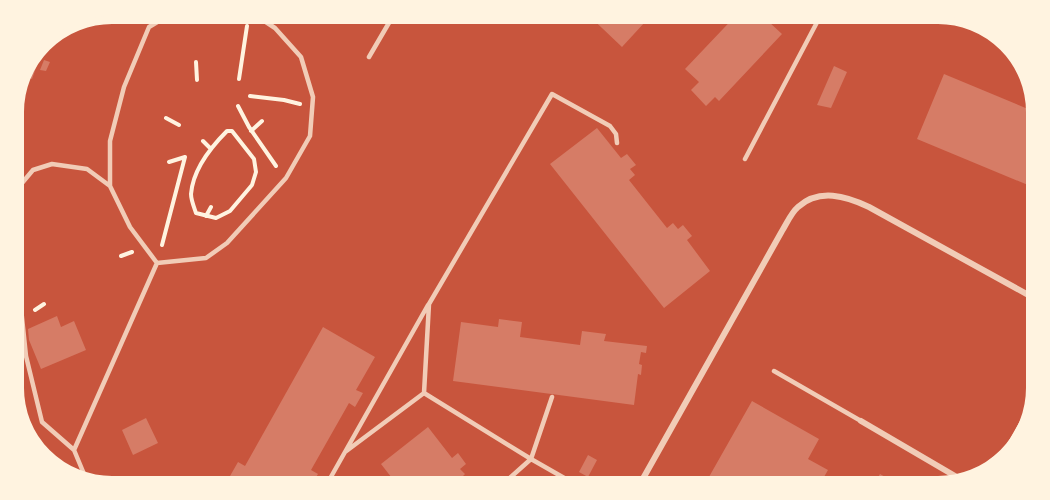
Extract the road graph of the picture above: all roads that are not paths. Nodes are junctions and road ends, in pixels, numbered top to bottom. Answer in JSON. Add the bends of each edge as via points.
{"nodes":[{"id":1,"x":161,"y":20,"type":"edge"},
{"id":2,"x":263,"y":20,"type":"edge"},
{"id":3,"x":391,"y":20,"type":"edge"},
{"id":4,"x":818,"y":20,"type":"edge"},
{"id":5,"x":369,"y":57,"type":"dead end"},
{"id":6,"x":617,"y":143,"type":"dead end"},
{"id":7,"x":745,"y":159,"type":"dead end"},
{"id":8,"x":20,"y":186,"type":"edge"},
{"id":9,"x":110,"y":186,"type":"junction"},
{"id":10,"x":157,"y":263,"type":"junction"},
{"id":11,"x":19,"y":292,"type":"edge"},
{"id":12,"x":1030,"y":296,"type":"edge"},
{"id":13,"x":429,"y":304,"type":"junction"},
{"id":14,"x":774,"y":371,"type":"dead end"},
{"id":15,"x":424,"y":393,"type":"junction"},
{"id":16,"x":552,"y":397,"type":"dead end"},
{"id":17,"x":861,"y":421,"type":"joint"},
{"id":18,"x":74,"y":450,"type":"junction"},
{"id":19,"x":345,"y":452,"type":"junction"},
{"id":20,"x":531,"y":459,"type":"junction"},
{"id":21,"x":85,"y":476,"type":"edge"},
{"id":22,"x":959,"y":478,"type":"edge"},
{"id":23,"x":329,"y":480,"type":"edge"},
{"id":24,"x":507,"y":480,"type":"edge"},
{"id":25,"x":568,"y":480,"type":"edge"},
{"id":26,"x":642,"y":480,"type":"edge"}],
"edges":[{"from":1,"to":9,"type":"lane","via":[[149,27],[124,87],[110,141]]},
{"from":2,"to":10,"type":"lane","via":[[301,57],[313,97],[310,136],[286,178],[227,243],[206,258]]},
{"from":3,"to":5,"type":"lane"},
{"from":4,"to":7,"type":"lane"},
{"from":6,"to":13,"type":"lane","via":[[610,126],[552,93]]},
{"from":8,"to":9,"type":"lane","via":[[33,170],[52,164],[87,170]]},
{"from":9,"to":10,"type":"lane","via":[[130,227]]},
{"from":10,"to":18,"type":"lane"},
{"from":11,"to":18,"type":"lane","via":[[26,356],[42,422]]},
{"from":12,"to":26,"type":"street","via":[[850,198],[814,198],[797,207],[782,231]]},
{"from":13,"to":15,"type":"lane"},
{"from":13,"to":19,"type":"lane"},
{"from":14,"to":17,"type":"lane"},
{"from":15,"to":19,"type":"lane"},
{"from":15,"to":20,"type":"lane"},
{"from":16,"to":20,"type":"lane"},
{"from":17,"to":22,"type":"street"},
{"from":18,"to":21,"type":"lane"},
{"from":19,"to":23,"type":"lane"},
{"from":20,"to":24,"type":"lane"},
{"from":20,"to":25,"type":"lane"}]}
